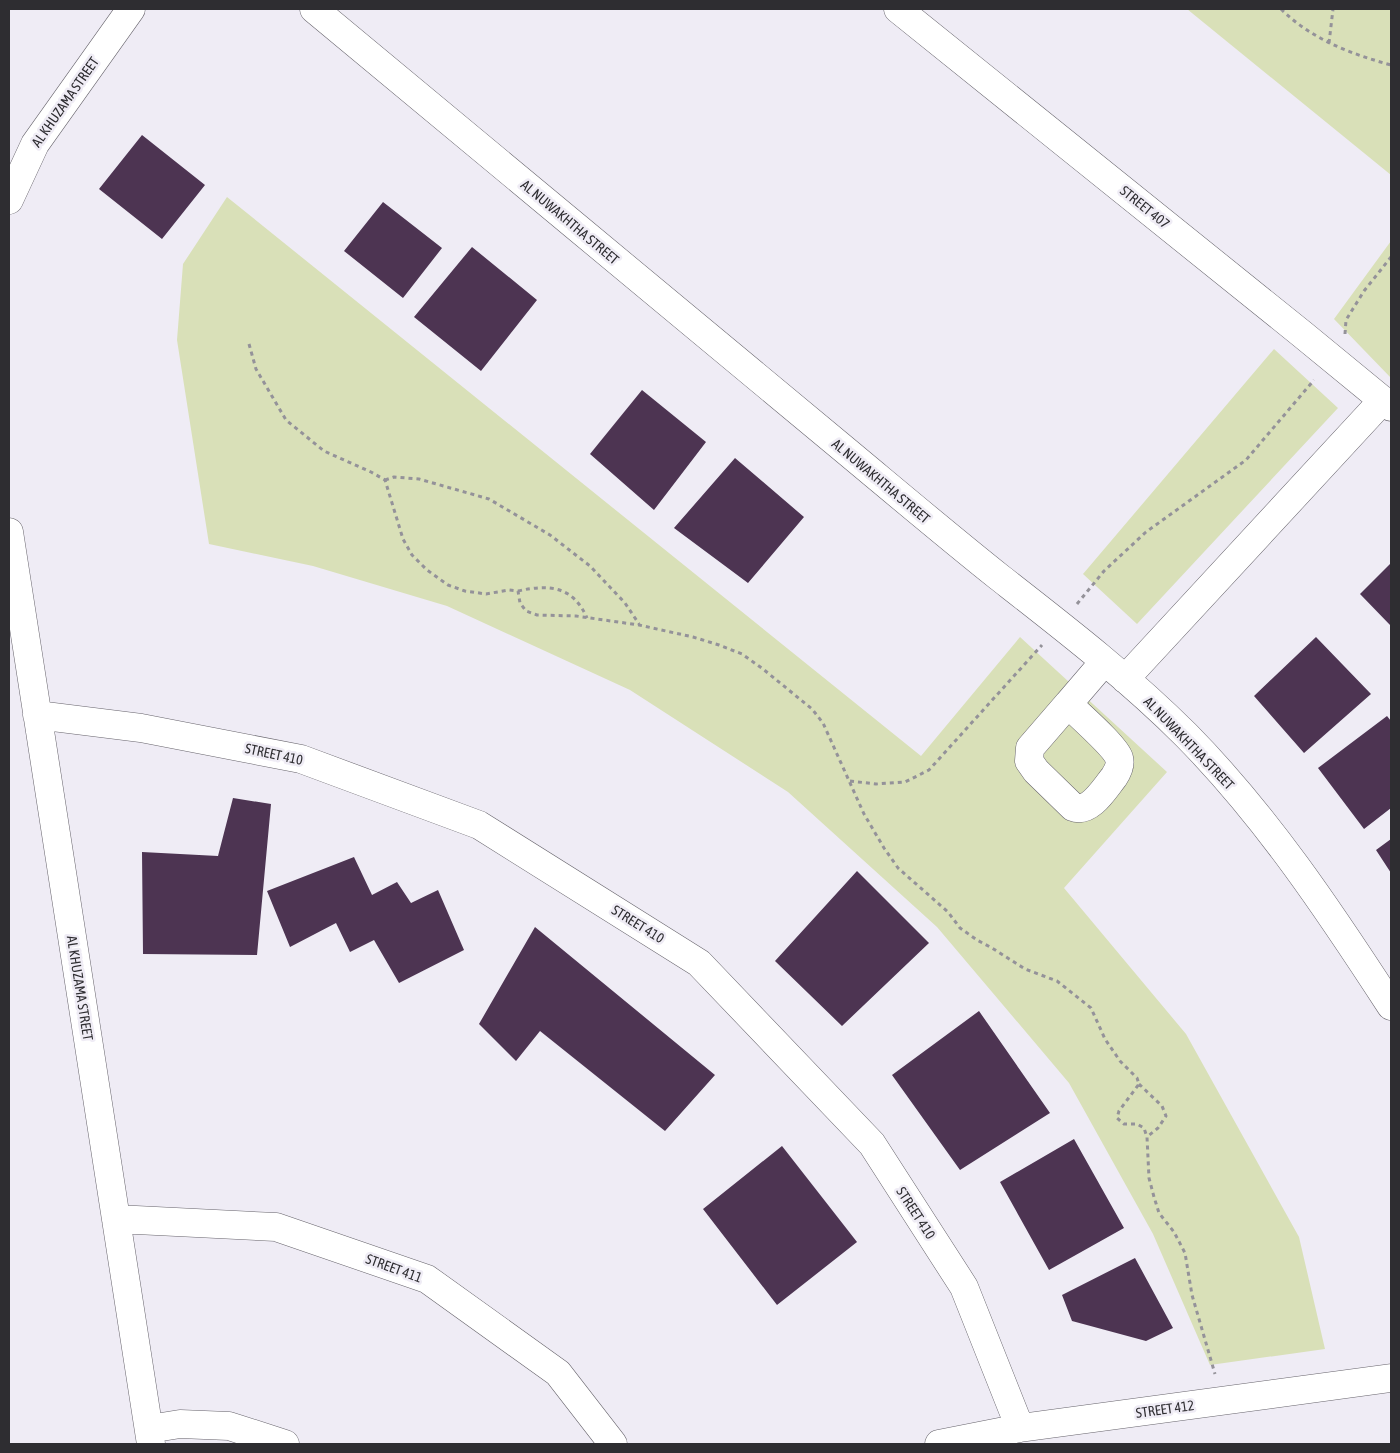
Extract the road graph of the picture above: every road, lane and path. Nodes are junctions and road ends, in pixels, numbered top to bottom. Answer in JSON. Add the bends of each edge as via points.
{"nodes":[{"id":1,"x":131,"y":9,"type":"edge"},
{"id":2,"x":314,"y":9,"type":"edge"},
{"id":3,"x":898,"y":9,"type":"edge"},
{"id":4,"x":1281,"y":9,"type":"edge"},
{"id":5,"x":1333,"y":9,"type":"edge"},
{"id":6,"x":1329,"y":43,"type":"junction"},
{"id":7,"x":1391,"y":65,"type":"edge"},
{"id":8,"x":9,"y":200,"type":"edge"},
{"id":9,"x":1391,"y":257,"type":"edge"},
{"id":10,"x":248,"y":344,"type":"dead end"},
{"id":11,"x":1332,"y":358,"type":"junction"},
{"id":12,"x":1387,"y":403,"type":"edge"},
{"id":13,"x":385,"y":480,"type":"junction"},
{"id":14,"x":9,"y":532,"type":"edge"},
{"id":15,"x":518,"y":591,"type":"junction"},
{"id":16,"x":587,"y":618,"type":"junction"},
{"id":17,"x":639,"y":625,"type":"junction"},
{"id":18,"x":1060,"y":625,"type":"junction"},
{"id":19,"x":1104,"y":662,"type":"junction"},
{"id":20,"x":1125,"y":679,"type":"junction"},
{"id":21,"x":1068,"y":704,"type":"dead end"},
{"id":22,"x":37,"y":715,"type":"junction"},
{"id":23,"x":849,"y":781,"type":"junction"},
{"id":24,"x":1391,"y":1006,"type":"edge"},
{"id":25,"x":1139,"y":1084,"type":"junction"},
{"id":26,"x":1147,"y":1137,"type":"junction"},
{"id":27,"x":116,"y":1219,"type":"junction"},
{"id":28,"x":1391,"y":1378,"type":"edge"},
{"id":29,"x":1223,"y":1401,"type":"junction"},
{"id":30,"x":1020,"y":1428,"type":"junction"},
{"id":31,"x":150,"y":1437,"type":"edge"},
{"id":32,"x":244,"y":1438,"type":"edge"},
{"id":33,"x":285,"y":1444,"type":"edge"},
{"id":34,"x":613,"y":1444,"type":"edge"},
{"id":35,"x":939,"y":1444,"type":"edge"}],
"edges":[{"from":1,"to":8,"type":"street","name":"AL KHUZAMA STREET","via":[[34,144]]},
{"from":2,"to":18,"type":"street","name":"AL NUWAKHTHA STREET","via":[[953,540]]},
{"from":3,"to":11,"type":"street","name":"STREET 407"},
{"from":4,"to":6,"type":"path"},
{"from":5,"to":6,"type":"path"},
{"from":6,"to":7,"type":"path"},
{"from":9,"to":11,"type":"path","via":[[1346,320],[1344,342]]},
{"from":10,"to":13,"type":"path","via":[[256,369],[286,420],[324,451]]},
{"from":11,"to":12,"type":"street","name":"STREET 407"},
{"from":11,"to":18,"type":"path","via":[[1246,460],[1146,532],[1104,571]]},
{"from":12,"to":20,"type":"street"},
{"from":13,"to":15,"type":"path","via":[[403,538],[412,555],[427,570],[448,585],[465,591],[486,594]]},
{"from":13,"to":17,"type":"path","via":[[419,479],[489,499],[550,535],[590,566],[625,603]]},
{"from":14,"to":22,"type":"street","name":"AL KHUZAMA STREET"},
{"from":15,"to":16,"type":"path","via":[[555,588],[570,594],[581,605]]},
{"from":15,"to":16,"type":"path","via":[[520,603],[526,611],[537,615]]},
{"from":16,"to":17,"type":"path"},
{"from":17,"to":23,"type":"path","via":[[719,645],[742,654],[763,669],[823,723]]},
{"from":18,"to":19,"type":"street","name":"AL NUWAKHTHA STREET"},
{"from":18,"to":23,"type":"path","via":[[929,770],[905,782],[876,784]]},
{"from":19,"to":20,"type":"street","name":"AL NUWAKHTHA STREET"},
{"from":19,"to":21,"type":"street"},
{"from":20,"to":24,"type":"street","name":"AL NUWAKHTHA STREET","via":[[1185,735],[1248,805],[1346,936]]},
{"from":22,"to":27,"type":"street","name":"AL KHUZAMA STREET"},
{"from":22,"to":30,"type":"street","name":"STREET 410","via":[[141,728],[301,759],[480,825],[699,962],[872,1144],[964,1287]]},
{"from":23,"to":25,"type":"path","via":[[864,814],[898,868],[948,912],[960,928],[1025,969],[1057,982],[1091,1008],[1105,1039]]},
{"from":25,"to":26,"type":"path","via":[[1162,1106],[1166,1116]]},
{"from":25,"to":26,"type":"path","via":[[1117,1118],[1124,1124],[1144,1128]]},
{"from":26,"to":29,"type":"path","via":[[1149,1178],[1154,1197],[1185,1253],[1192,1296]]},
{"from":27,"to":31,"type":"street","name":"AL KHUZAMA STREET"},
{"from":27,"to":34,"type":"street","name":"STREET 411","via":[[276,1227],[427,1280],[558,1373]]},
{"from":28,"to":29,"type":"street","name":"STREET 412"},
{"from":29,"to":30,"type":"street","name":"STREET 412"},
{"from":30,"to":35,"type":"street","name":"STREET 412"},
{"from":31,"to":32,"type":"street","via":[[180,1424],[229,1426]]},
{"from":32,"to":33,"type":"street"}]}
